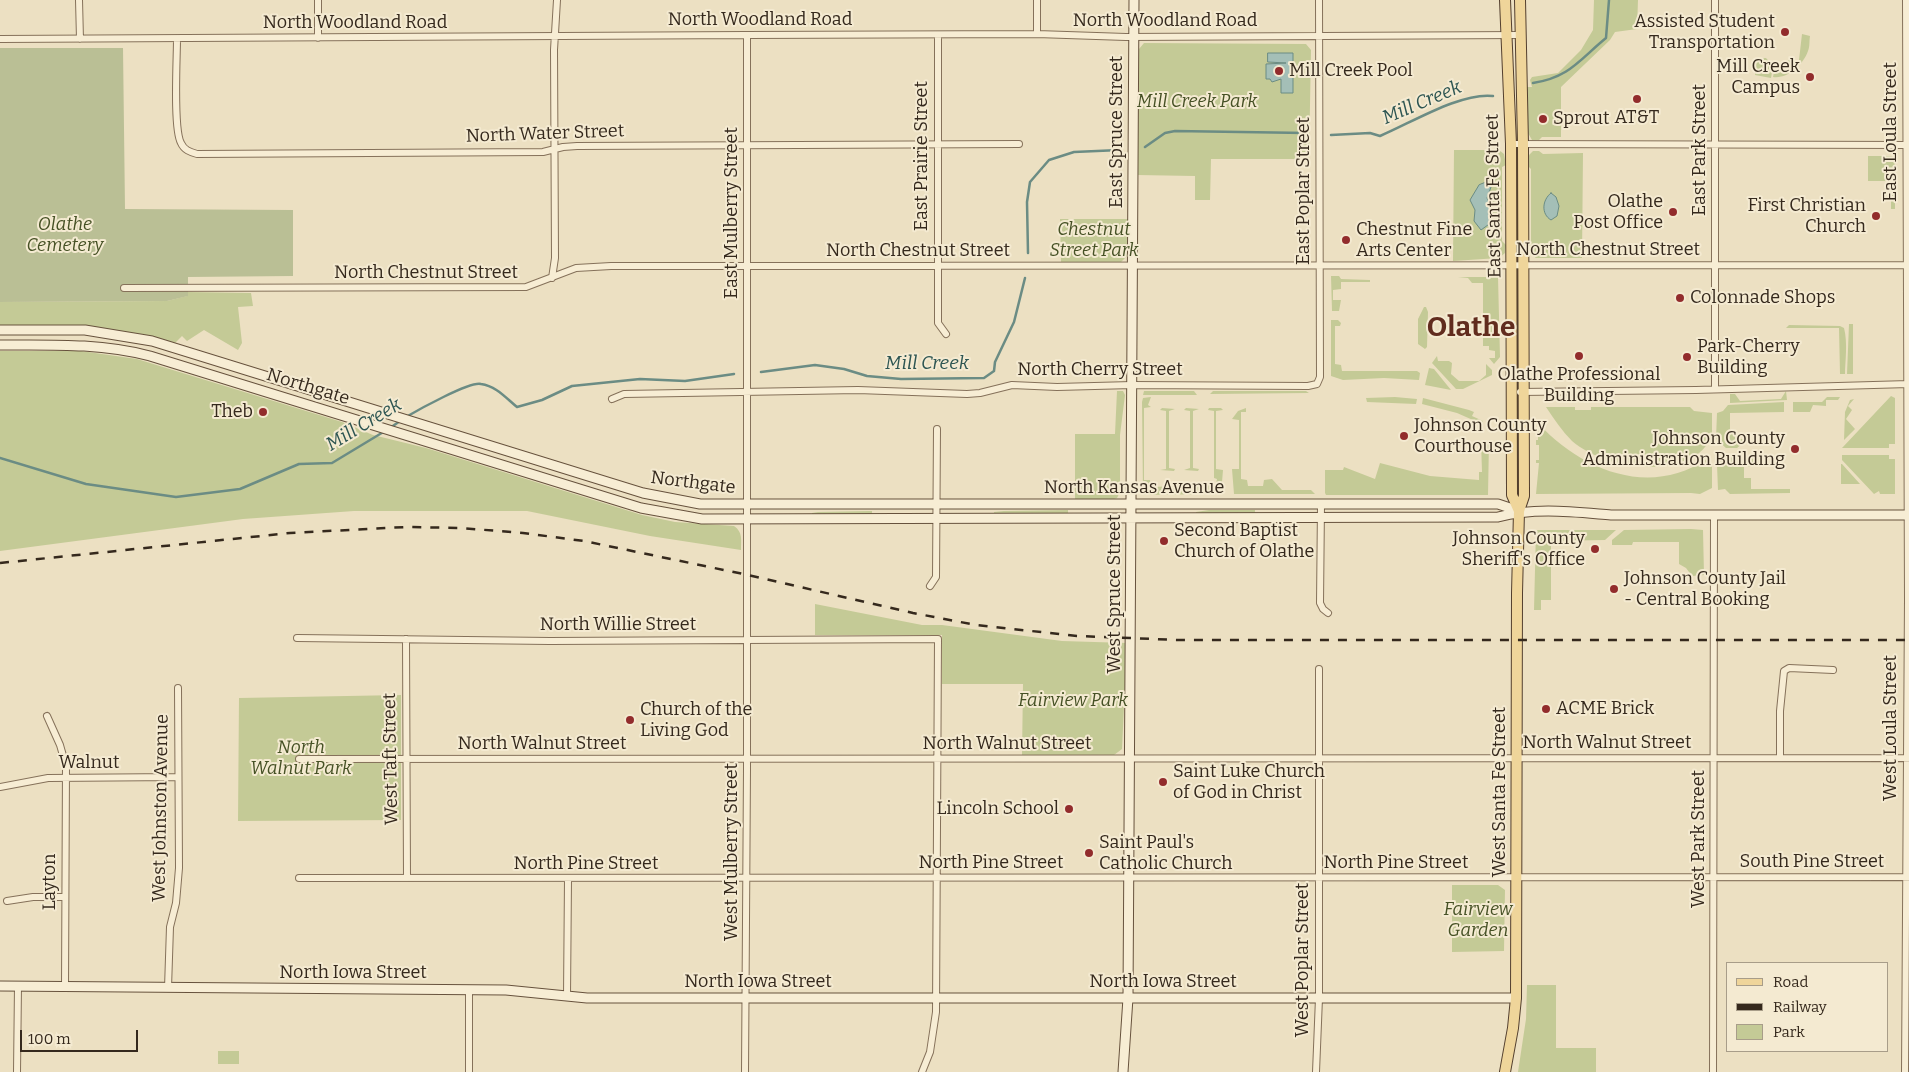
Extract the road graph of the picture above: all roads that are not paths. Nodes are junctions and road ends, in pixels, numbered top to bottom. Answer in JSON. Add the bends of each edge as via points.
{"nodes":[{"id":1,"x":80,"y":0,"type":"edge"},
{"id":2,"x":318,"y":0,"type":"edge"},
{"id":3,"x":557,"y":0,"type":"edge"},
{"id":4,"x":1037,"y":0,"type":"edge"},
{"id":5,"x":1134,"y":0,"type":"edge"},
{"id":6,"x":1319,"y":0,"type":"edge"},
{"id":7,"x":1505,"y":0,"type":"edge"},
{"id":8,"x":1520,"y":0,"type":"edge"},
{"id":9,"x":1716,"y":0,"type":"edge"},
{"id":10,"x":1906,"y":0,"type":"edge"},
{"id":11,"x":1038,"y":34,"type":"junction"},
{"id":12,"x":1505,"y":34,"type":"junction"},
{"id":13,"x":747,"y":35,"type":"junction"},
{"id":14,"x":938,"y":35,"type":"junction"},
{"id":15,"x":1520,"y":35,"type":"junction"},
{"id":16,"x":1319,"y":36,"type":"junction"},
{"id":17,"x":555,"y":37,"type":"junction"},
{"id":18,"x":1134,"y":37,"type":"junction"},
{"id":19,"x":318,"y":38,"type":"junction"},
{"id":20,"x":0,"y":39,"type":"edge"},
{"id":21,"x":80,"y":39,"type":"junction"},
{"id":22,"x":177,"y":39,"type":"junction"},
{"id":23,"x":1019,"y":144,"type":"dead end"},
{"id":24,"x":1511,"y":144,"type":"junction"},
{"id":25,"x":1523,"y":144,"type":"junction"},
{"id":26,"x":1716,"y":144,"type":"junction"},
{"id":27,"x":937,"y":145,"type":"junction"},
{"id":28,"x":746,"y":146,"type":"junction"},
{"id":29,"x":1908,"y":146,"type":"edge"},
{"id":30,"x":554,"y":149,"type":"junction"},
{"id":31,"x":1511,"y":264,"type":"junction"},
{"id":32,"x":1523,"y":264,"type":"junction"},
{"id":33,"x":1320,"y":265,"type":"junction"},
{"id":34,"x":1716,"y":265,"type":"junction"},
{"id":35,"x":1908,"y":265,"type":"edge"},
{"id":36,"x":747,"y":266,"type":"junction"},
{"id":37,"x":937,"y":266,"type":"junction"},
{"id":38,"x":1132,"y":266,"type":"junction"},
{"id":39,"x":552,"y":278,"type":"junction"},
{"id":40,"x":124,"y":288,"type":"dead end"},
{"id":41,"x":0,"y":330,"type":"edge"},
{"id":42,"x":946,"y":334,"type":"dead end"},
{"id":43,"x":0,"y":345,"type":"edge"},
{"id":44,"x":1319,"y":381,"type":"joint"},
{"id":45,"x":1908,"y":384,"type":"edge"},
{"id":46,"x":1132,"y":385,"type":"junction"},
{"id":47,"x":1715,"y":389,"type":"junction"},
{"id":48,"x":747,"y":391,"type":"junction"},
{"id":49,"x":1512,"y":392,"type":"junction"},
{"id":50,"x":1524,"y":392,"type":"junction"},
{"id":51,"x":612,"y":399,"type":"dead end"},
{"id":52,"x":937,"y":429,"type":"dead end"},
{"id":53,"x":1132,"y":504,"type":"junction"},
{"id":54,"x":1321,"y":504,"type":"junction"},
{"id":55,"x":747,"y":505,"type":"junction"},
{"id":56,"x":936,"y":505,"type":"junction"},
{"id":57,"x":1519,"y":511,"type":"junction"},
{"id":58,"x":1908,"y":515,"type":"edge"},
{"id":59,"x":1714,"y":516,"type":"junction"},
{"id":60,"x":1321,"y":519,"type":"junction"},
{"id":61,"x":747,"y":520,"type":"junction"},
{"id":62,"x":937,"y":520,"type":"junction"},
{"id":63,"x":1132,"y":520,"type":"junction"},
{"id":64,"x":930,"y":586,"type":"dead end"},
{"id":65,"x":1328,"y":613,"type":"dead end"},
{"id":66,"x":297,"y":638,"type":"dead end"},
{"id":67,"x":406,"y":639,"type":"junction"},
{"id":68,"x":747,"y":640,"type":"junction"},
{"id":69,"x":1319,"y":669,"type":"dead end"},
{"id":70,"x":1833,"y":670,"type":"dead end"},
{"id":71,"x":178,"y":688,"type":"dead end"},
{"id":72,"x":47,"y":716,"type":"dead end"},
{"id":73,"x":1130,"y":758,"type":"junction"},
{"id":74,"x":1320,"y":758,"type":"junction"},
{"id":75,"x":1516,"y":758,"type":"junction"},
{"id":76,"x":1715,"y":758,"type":"junction"},
{"id":77,"x":1780,"y":758,"type":"junction"},
{"id":78,"x":1907,"y":758,"type":"edge"},
{"id":79,"x":299,"y":759,"type":"dead end"},
{"id":80,"x":405,"y":759,"type":"junction"},
{"id":81,"x":747,"y":759,"type":"junction"},
{"id":82,"x":938,"y":759,"type":"junction"},
{"id":83,"x":66,"y":777,"type":"junction"},
{"id":84,"x":178,"y":778,"type":"junction"},
{"id":85,"x":0,"y":787,"type":"edge"},
{"id":86,"x":1714,"y":877,"type":"junction"},
{"id":87,"x":1907,"y":877,"type":"edge"},
{"id":88,"x":298,"y":878,"type":"dead end"},
{"id":89,"x":407,"y":878,"type":"junction"},
{"id":90,"x":937,"y":878,"type":"junction"},
{"id":91,"x":1129,"y":878,"type":"junction"},
{"id":92,"x":1319,"y":878,"type":"junction"},
{"id":93,"x":1517,"y":878,"type":"junction"},
{"id":94,"x":568,"y":879,"type":"junction"},
{"id":95,"x":747,"y":879,"type":"junction"},
{"id":96,"x":65,"y":897,"type":"junction"},
{"id":97,"x":7,"y":901,"type":"dead end"},
{"id":98,"x":0,"y":986,"type":"edge"},
{"id":99,"x":18,"y":986,"type":"junction"},
{"id":100,"x":65,"y":987,"type":"junction"},
{"id":101,"x":168,"y":988,"type":"junction"},
{"id":102,"x":469,"y":989,"type":"junction"},
{"id":103,"x":567,"y":996,"type":"junction"},
{"id":104,"x":747,"y":998,"type":"junction"},
{"id":105,"x":936,"y":998,"type":"junction"},
{"id":106,"x":1128,"y":998,"type":"junction"},
{"id":107,"x":1319,"y":998,"type":"junction"},
{"id":108,"x":1516,"y":998,"type":"junction"},
{"id":109,"x":18,"y":1072,"type":"edge"},
{"id":110,"x":469,"y":1072,"type":"edge"},
{"id":111,"x":745,"y":1072,"type":"edge"},
{"id":112,"x":922,"y":1072,"type":"edge"},
{"id":113,"x":1123,"y":1072,"type":"edge"},
{"id":114,"x":1316,"y":1072,"type":"edge"},
{"id":115,"x":1505,"y":1072,"type":"edge"},
{"id":116,"x":1713,"y":1072,"type":"edge"},
{"id":117,"x":1905,"y":1072,"type":"edge"}],
"edges":[{"from":1,"to":21,"type":"street"},
{"from":2,"to":19,"type":"street"},
{"from":3,"to":17,"type":"street"},
{"from":4,"to":11,"type":"street"},
{"from":5,"to":18,"type":"main road","name":"East Spruce Street"},
{"from":6,"to":16,"type":"street","name":"East Poplar Street"},
{"from":7,"to":12,"type":"main road","name":"East Santa Fe Street"},
{"from":8,"to":15,"type":"main road","name":"East Santa Fe Street"},
{"from":9,"to":26,"type":"street","name":"East Park Street"},
{"from":10,"to":29,"type":"street","name":"East Loula Street"},
{"from":11,"to":14,"type":"street","name":"North Woodland Road"},
{"from":11,"to":18,"type":"street","name":"North Woodland Road"},
{"from":12,"to":15,"type":"street","name":"North Woodland Road"},
{"from":12,"to":16,"type":"street","name":"North Woodland Road"},
{"from":12,"to":24,"type":"main road","name":"East Santa Fe Street"},
{"from":13,"to":14,"type":"street","name":"North Woodland Road"},
{"from":13,"to":17,"type":"street","name":"North Woodland Road"},
{"from":13,"to":28,"type":"street","name":"East Mulberry Street"},
{"from":14,"to":27,"type":"street","name":"East Prairie Street"},
{"from":15,"to":25,"type":"main road","name":"East Santa Fe Street"},
{"from":16,"to":18,"type":"street","name":"North Woodland Road"},
{"from":16,"to":33,"type":"street","name":"East Poplar Street"},
{"from":17,"to":19,"type":"street","name":"North Woodland Road"},
{"from":17,"to":30,"type":"street"},
{"from":18,"to":38,"type":"main road","name":"East Spruce Street"},
{"from":19,"to":22,"type":"street","name":"North Woodland Road"},
{"from":20,"to":21,"type":"street","name":"North Woodland Road"},
{"from":21,"to":22,"type":"street","name":"North Woodland Road"},
{"from":22,"to":30,"type":"street","name":"North Water Street","via":[[180,143],[196,154],[543,152]]},
{"from":23,"to":27,"type":"street","name":"North Water Street"},
{"from":24,"to":25,"type":"street"},
{"from":24,"to":31,"type":"main road","name":"East Santa Fe Street"},
{"from":25,"to":26,"type":"street"},
{"from":25,"to":32,"type":"main road","name":"East Santa Fe Street"},
{"from":26,"to":29,"type":"street"},
{"from":26,"to":34,"type":"street","name":"East Park Street"},
{"from":27,"to":28,"type":"street","name":"North Water Street"},
{"from":27,"to":37,"type":"street","name":"East Prairie Street"},
{"from":28,"to":30,"type":"street","name":"North Water Street","via":[[577,146]]},
{"from":28,"to":36,"type":"street","name":"East Mulberry Street"},
{"from":29,"to":35,"type":"street","name":"East Loula Street"},
{"from":30,"to":39,"type":"street","via":[[555,258]]},
{"from":31,"to":32,"type":"street","name":"North Chestnut Street"},
{"from":31,"to":33,"type":"street","name":"North Chestnut Street"},
{"from":31,"to":49,"type":"main road","name":"East Santa Fe Street"},
{"from":32,"to":34,"type":"street","name":"North Chestnut Street"},
{"from":32,"to":50,"type":"main road","name":"East Santa Fe Street"},
{"from":33,"to":38,"type":"street","name":"North Chestnut Street"},
{"from":33,"to":44,"type":"street","name":"East Poplar Street"},
{"from":34,"to":35,"type":"street","name":"North Chestnut Street"},
{"from":34,"to":47,"type":"street","name":"East Park Street"},
{"from":35,"to":45,"type":"street","name":"East Loula Street"},
{"from":36,"to":37,"type":"street","name":"North Chestnut Street"},
{"from":36,"to":39,"type":"street","name":"North Chestnut Street","via":[[576,268]]},
{"from":36,"to":48,"type":"street","name":"East Mulberry Street"},
{"from":37,"to":38,"type":"street","name":"North Chestnut Street"},
{"from":37,"to":42,"type":"street","name":"East Prairie Street","via":[[938,323]]},
{"from":38,"to":46,"type":"main road","name":"East Spruce Street"},
{"from":39,"to":40,"type":"street","name":"North Chestnut Street","via":[[535,286],[506,288]]},
{"from":41,"to":55,"type":"main road","name":"Northgate","via":[[85,330],[132,336],[643,493],[700,504]]},
{"from":43,"to":61,"type":"main road","name":"Northgate","via":[[66,344],[129,350],[641,508],[702,519]]},
{"from":44,"to":46,"type":"street","name":"North Cherry Street","via":[[1308,386]]},
{"from":45,"to":47,"type":"street"},
{"from":45,"to":58,"type":"street","name":"West Loula Street"},
{"from":46,"to":48,"type":"street","name":"North Cherry Street","via":[[1012,385],[967,394],[858,390]]},
{"from":46,"to":53,"type":"main road","name":"West Spruce Street"},
{"from":47,"to":50,"type":"street"},
{"from":48,"to":51,"type":"street","name":"North Cherry Street","via":[[624,394]]},
{"from":48,"to":55,"type":"street","name":"West Mulberry Street"},
{"from":49,"to":50,"type":"street"},
{"from":49,"to":57,"type":"main road","name":"West Santa Fe Street","via":[[1512,495]]},
{"from":50,"to":57,"type":"main road","name":"West Santa Fe Street","via":[[1524,496]]},
{"from":52,"to":56,"type":"street"},
{"from":53,"to":54,"type":"main road","name":"North Kansas Avenue"},
{"from":53,"to":56,"type":"main road","name":"North Kansas Avenue"},
{"from":53,"to":63,"type":"main road","name":"West Spruce Street"},
{"from":54,"to":57,"type":"main road","name":"North Kansas Avenue","via":[[1498,504]]},
{"from":54,"to":60,"type":"street"},
{"from":55,"to":56,"type":"main road","name":"North Kansas Avenue"},
{"from":55,"to":61,"type":"street","name":"West Mulberry Street"},
{"from":56,"to":62,"type":"street"},
{"from":57,"to":59,"type":"main road","name":"North Kansas Avenue"},
{"from":57,"to":60,"type":"main road","name":"North Kansas Avenue","via":[[1498,517]]},
{"from":57,"to":75,"type":"main road","name":"West Santa Fe Street"},
{"from":58,"to":59,"type":"main road","name":"North Kansas Avenue"},
{"from":58,"to":78,"type":"street","name":"West Loula Street"},
{"from":59,"to":76,"type":"street","name":"West Park Street"},
{"from":60,"to":63,"type":"main road","name":"North Kansas Avenue"},
{"from":60,"to":65,"type":"street","via":[[1320,603]]},
{"from":61,"to":62,"type":"main road","name":"North Kansas Avenue"},
{"from":61,"to":68,"type":"street","name":"West Mulberry Street"},
{"from":62,"to":63,"type":"main road","name":"North Kansas Avenue"},
{"from":62,"to":64,"type":"street","via":[[936,577]]},
{"from":63,"to":73,"type":"main road","name":"West Spruce Street"},
{"from":66,"to":67,"type":"street","name":"North Willie Street"},
{"from":67,"to":68,"type":"street","name":"North Willie Street"},
{"from":67,"to":80,"type":"street","name":"West Taft Street"},
{"from":68,"to":81,"type":"street","name":"West Mulberry Street"},
{"from":68,"to":82,"type":"street","name":"North Willie Street","via":[[938,639]]},
{"from":69,"to":74,"type":"street","name":"West Poplar Street"},
{"from":70,"to":77,"type":"street","via":[[1789,668],[1784,672]]},
{"from":71,"to":84,"type":"street","name":"West Johnston Avenue"},
{"from":72,"to":83,"type":"street","name":"Layton","via":[[60,745]]},
{"from":73,"to":74,"type":"street","name":"North Walnut Street"},
{"from":73,"to":82,"type":"street","name":"North Walnut Street"},
{"from":73,"to":91,"type":"main road","name":"West Spruce Street"},
{"from":74,"to":75,"type":"street","name":"North Walnut Street"},
{"from":74,"to":92,"type":"street","name":"West Poplar Street"},
{"from":75,"to":76,"type":"street","name":"North Walnut Street"},
{"from":75,"to":93,"type":"main road","name":"West Santa Fe Street"},
{"from":76,"to":77,"type":"street","name":"North Walnut Street"},
{"from":76,"to":86,"type":"street","name":"West Park Street"},
{"from":77,"to":78,"type":"street","name":"North Walnut Street"},
{"from":78,"to":87,"type":"street","name":"West Loula Street"},
{"from":79,"to":80,"type":"street","name":"North Walnut Street"},
{"from":80,"to":81,"type":"street","name":"North Walnut Street"},
{"from":80,"to":89,"type":"street","name":"West Taft Street"},
{"from":81,"to":82,"type":"street","name":"North Walnut Street"},
{"from":81,"to":95,"type":"street","name":"West Mulberry Street"},
{"from":82,"to":90,"type":"street"},
{"from":83,"to":84,"type":"street","name":"Walnut"},
{"from":83,"to":85,"type":"street","name":"Walnut"},
{"from":83,"to":96,"type":"street","name":"Layton"},
{"from":84,"to":101,"type":"street","name":"West Johnston Avenue","via":[[179,868],[170,927]]},
{"from":86,"to":87,"type":"street","name":"South Pine Street"},
{"from":86,"to":93,"type":"street","name":"North Pine Street"},
{"from":86,"to":116,"type":"street","name":"West Park Street"},
{"from":87,"to":117,"type":"street","name":"West Loula Street"},
{"from":88,"to":89,"type":"street","name":"North Pine Street"},
{"from":89,"to":94,"type":"street","name":"North Pine Street"},
{"from":90,"to":91,"type":"street","name":"North Pine Street"},
{"from":90,"to":95,"type":"street","name":"North Pine Street"},
{"from":90,"to":105,"type":"street"},
{"from":91,"to":92,"type":"street","name":"North Pine Street"},
{"from":91,"to":106,"type":"main road","name":"West Spruce Street"},
{"from":92,"to":93,"type":"street","name":"North Pine Street"},
{"from":92,"to":107,"type":"street","name":"West Poplar Street"},
{"from":93,"to":108,"type":"main road","name":"West Santa Fe Street"},
{"from":94,"to":95,"type":"street","name":"North Pine Street"},
{"from":94,"to":103,"type":"street"},
{"from":95,"to":104,"type":"street","name":"West Mulberry Street"},
{"from":96,"to":97,"type":"street"},
{"from":96,"to":100,"type":"street","name":"Layton"},
{"from":98,"to":99,"type":"main road","name":"North Iowa Street"},
{"from":99,"to":100,"type":"main road","name":"North Iowa Street"},
{"from":99,"to":109,"type":"street"},
{"from":100,"to":101,"type":"main road","name":"North Iowa Street"},
{"from":101,"to":102,"type":"main road","name":"North Iowa Street"},
{"from":102,"to":103,"type":"main road","name":"North Iowa Street"},
{"from":102,"to":110,"type":"street"},
{"from":103,"to":104,"type":"main road","name":"North Iowa Street"},
{"from":104,"to":105,"type":"main road","name":"North Iowa Street"},
{"from":104,"to":111,"type":"street","name":"West Mulberry Street"},
{"from":105,"to":106,"type":"main road","name":"North Iowa Street"},
{"from":105,"to":112,"type":"street","via":[[935,1032]]},
{"from":106,"to":107,"type":"main road","name":"North Iowa Street"},
{"from":106,"to":113,"type":"main road","name":"West Spruce Street"},
{"from":107,"to":108,"type":"main road","name":"North Iowa Street"},
{"from":107,"to":114,"type":"street","name":"West Poplar Street"},
{"from":108,"to":115,"type":"main road","name":"West Santa Fe Street"}]}
